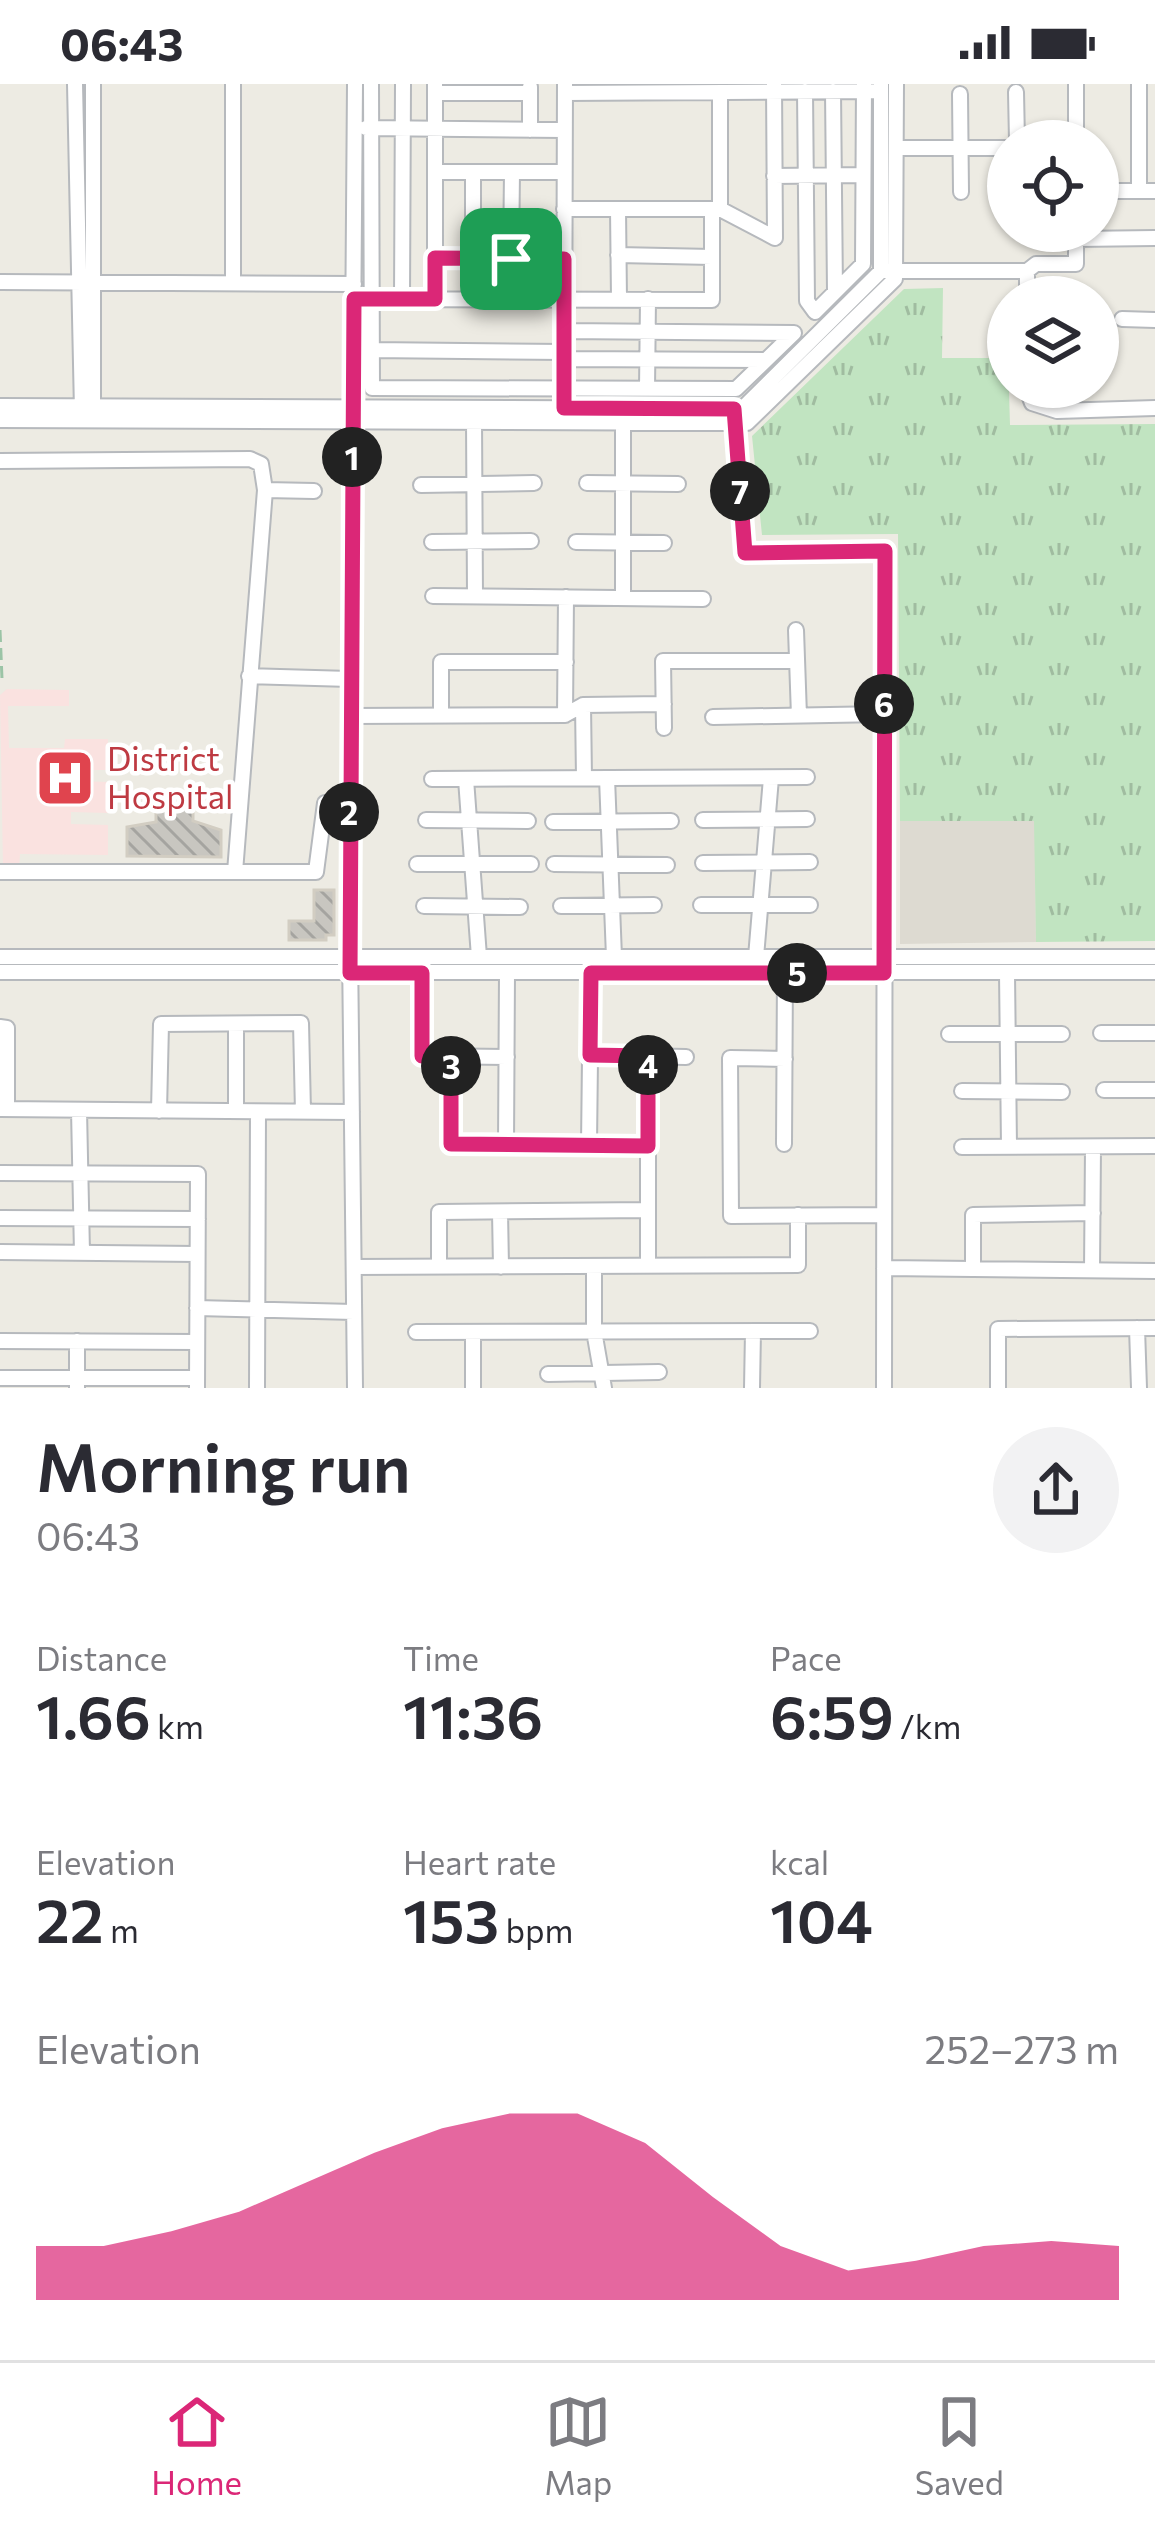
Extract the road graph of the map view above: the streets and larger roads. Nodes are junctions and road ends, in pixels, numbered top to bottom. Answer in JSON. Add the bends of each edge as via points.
{"nodes":[{"id":1,"x":75,"y":84,"type":"edge"},
{"id":2,"x":93,"y":84,"type":"edge"},
{"id":3,"x":233,"y":84,"type":"edge"},
{"id":4,"x":355,"y":84,"type":"edge"},
{"id":5,"x":371,"y":84,"type":"edge"},
{"id":6,"x":403,"y":84,"type":"edge"},
{"id":7,"x":896,"y":84,"type":"edge"},
{"id":8,"x":1076,"y":84,"type":"edge"},
{"id":9,"x":1139,"y":84,"type":"edge"},
{"id":10,"x":863,"y":87,"type":"edge"},
{"id":11,"x":880,"y":87,"type":"edge"},
{"id":12,"x":435,"y":88,"type":"edge"},
{"id":13,"x":530,"y":88,"type":"edge"},
{"id":14,"x":565,"y":88,"type":"edge"},
{"id":15,"x":605,"y":88,"type":"edge"},
{"id":16,"x":649,"y":88,"type":"edge"},
{"id":17,"x":774,"y":88,"type":"edge"},
{"id":18,"x":730,"y":89,"type":"edge"},
{"id":19,"x":805,"y":91,"type":"junction"},
{"id":20,"x":833,"y":91,"type":"junction"},
{"id":21,"x":1016,"y":92,"type":"dead end"},
{"id":22,"x":960,"y":94,"type":"dead end"},
{"id":23,"x":1017,"y":120,"type":"edge"},
{"id":24,"x":1076,"y":120,"type":"edge"},
{"id":25,"x":363,"y":128,"type":"junction"},
{"id":26,"x":403,"y":128,"type":"junction"},
{"id":27,"x":435,"y":128,"type":"junction"},
{"id":28,"x":530,"y":130,"type":"junction"},
{"id":29,"x":564,"y":130,"type":"junction"},
{"id":30,"x":896,"y":148,"type":"junction"},
{"id":31,"x":960,"y":148,"type":"junction"},
{"id":32,"x":987,"y":148,"type":"edge"},
{"id":33,"x":435,"y":172,"type":"junction"},
{"id":34,"x":473,"y":172,"type":"junction"},
{"id":35,"x":512,"y":172,"type":"junction"},
{"id":36,"x":565,"y":172,"type":"junction"},
{"id":37,"x":834,"y":175,"type":"junction"},
{"id":38,"x":863,"y":175,"type":"junction"},
{"id":39,"x":774,"y":176,"type":"junction"},
{"id":40,"x":806,"y":176,"type":"junction"},
{"id":41,"x":1147,"y":191,"type":"edge"},
{"id":42,"x":961,"y":192,"type":"dead end"},
{"id":43,"x":716,"y":208,"type":"junction"},
{"id":44,"x":564,"y":209,"type":"junction"},
{"id":45,"x":618,"y":209,"type":"junction"},
{"id":46,"x":1119,"y":237,"type":"edge"},
{"id":47,"x":1155,"y":238,"type":"edge"},
{"id":48,"x":1076,"y":252,"type":"edge"},
{"id":49,"x":618,"y":255,"type":"junction"},
{"id":50,"x":712,"y":257,"type":"junction"},
{"id":51,"x":435,"y":258,"type":"junction"},
{"id":52,"x":473,"y":258,"type":"junction"},
{"id":53,"x":511,"y":259,"type":"junction"},
{"id":54,"x":564,"y":259,"type":"junction"},
{"id":55,"x":888,"y":271,"type":"junction"},
{"id":56,"x":1027,"y":272,"type":"junction"},
{"id":57,"x":1027,"y":276,"type":"edge"},
{"id":58,"x":0,"y":282,"type":"edge"},
{"id":59,"x":86,"y":283,"type":"junction"},
{"id":60,"x":233,"y":283,"type":"junction"},
{"id":61,"x":354,"y":291,"type":"junction"},
{"id":62,"x":835,"y":292,"type":"junction"},
{"id":63,"x":372,"y":299,"type":"junction"},
{"id":64,"x":402,"y":299,"type":"junction"},
{"id":65,"x":435,"y":299,"type":"junction"},
{"id":66,"x":564,"y":299,"type":"junction"},
{"id":67,"x":619,"y":299,"type":"junction"},
{"id":68,"x":648,"y":299,"type":"junction"},
{"id":69,"x":1122,"y":319,"type":"dead end"},
{"id":70,"x":1155,"y":320,"type":"edge"},
{"id":71,"x":564,"y":331,"type":"junction"},
{"id":72,"x":648,"y":332,"type":"junction"},
{"id":73,"x":372,"y":350,"type":"junction"},
{"id":74,"x":564,"y":355,"type":"junction"},
{"id":75,"x":647,"y":359,"type":"junction"},
{"id":76,"x":766,"y":360,"type":"junction"},
{"id":77,"x":564,"y":388,"type":"junction"},
{"id":78,"x":646,"y":389,"type":"junction"},
{"id":79,"x":0,"y":406,"type":"edge"},
{"id":80,"x":564,"y":408,"type":"junction"},
{"id":81,"x":1048,"y":408,"type":"edge"},
{"id":82,"x":1155,"y":408,"type":"edge"},
{"id":83,"x":88,"y":411,"type":"junction"},
{"id":84,"x":353,"y":413,"type":"junction"},
{"id":85,"x":734,"y":416,"type":"junction"},
{"id":86,"x":474,"y":419,"type":"junction"},
{"id":87,"x":0,"y":420,"type":"edge"},
{"id":88,"x":623,"y":421,"type":"junction"},
{"id":89,"x":0,"y":460,"type":"edge"},
{"id":90,"x":534,"y":483,"type":"dead end"},
{"id":91,"x":587,"y":483,"type":"dead end"},
{"id":92,"x":623,"y":483,"type":"junction"},
{"id":93,"x":474,"y":484,"type":"junction"},
{"id":94,"x":678,"y":484,"type":"dead end"},
{"id":95,"x":422,"y":485,"type":"dead end"},
{"id":96,"x":265,"y":490,"type":"junction"},
{"id":97,"x":314,"y":491,"type":"dead end"},
{"id":98,"x":432,"y":542,"type":"dead end"},
{"id":99,"x":475,"y":542,"type":"junction"},
{"id":100,"x":531,"y":542,"type":"dead end"},
{"id":101,"x":576,"y":542,"type":"dead end"},
{"id":102,"x":623,"y":542,"type":"junction"},
{"id":103,"x":664,"y":543,"type":"dead end"},
{"id":104,"x":434,"y":596,"type":"dead end"},
{"id":105,"x":475,"y":596,"type":"junction"},
{"id":106,"x":566,"y":597,"type":"junction"},
{"id":107,"x":622,"y":598,"type":"junction"},
{"id":108,"x":703,"y":599,"type":"dead end"},
{"id":109,"x":796,"y":630,"type":"dead end"},
{"id":110,"x":797,"y":661,"type":"junction"},
{"id":111,"x":566,"y":662,"type":"junction"},
{"id":112,"x":249,"y":676,"type":"junction"},
{"id":113,"x":350,"y":680,"type":"junction"},
{"id":114,"x":664,"y":704,"type":"junction"},
{"id":115,"x":583,"y":705,"type":"junction"},
{"id":116,"x":566,"y":715,"type":"junction"},
{"id":117,"x":884,"y":715,"type":"junction"},
{"id":118,"x":350,"y":716,"type":"junction"},
{"id":119,"x":441,"y":716,"type":"junction"},
{"id":120,"x":799,"y":716,"type":"junction"},
{"id":121,"x":713,"y":717,"type":"dead end"},
{"id":122,"x":664,"y":728,"type":"dead end"},
{"id":123,"x":584,"y":778,"type":"junction"},
{"id":124,"x":607,"y":778,"type":"junction"},
{"id":125,"x":771,"y":778,"type":"junction"},
{"id":126,"x":807,"y":778,"type":"dead end"},
{"id":127,"x":432,"y":779,"type":"dead end"},
{"id":128,"x":466,"y":779,"type":"junction"},
{"id":129,"x":325,"y":803,"type":"dead end"},
{"id":130,"x":807,"y":819,"type":"dead end"},
{"id":131,"x":426,"y":820,"type":"dead end"},
{"id":132,"x":671,"y":820,"type":"dead end"},
{"id":133,"x":703,"y":820,"type":"dead end"},
{"id":134,"x":767,"y":820,"type":"junction"},
{"id":135,"x":469,"y":821,"type":"junction"},
{"id":136,"x":528,"y":821,"type":"dead end"},
{"id":137,"x":608,"y":821,"type":"junction"},
{"id":138,"x":553,"y":822,"type":"dead end"},
{"id":139,"x":703,"y":862,"type":"dead end"},
{"id":140,"x":764,"y":862,"type":"junction"},
{"id":141,"x":810,"y":862,"type":"dead end"},
{"id":142,"x":417,"y":863,"type":"dead end"},
{"id":143,"x":472,"y":864,"type":"junction"},
{"id":144,"x":532,"y":864,"type":"dead end"},
{"id":145,"x":554,"y":864,"type":"dead end"},
{"id":146,"x":610,"y":865,"type":"junction"},
{"id":147,"x":667,"y":865,"type":"dead end"},
{"id":148,"x":0,"y":872,"type":"edge"},
{"id":149,"x":235,"y":872,"type":"junction"},
{"id":150,"x":654,"y":905,"type":"dead end"},
{"id":151,"x":700,"y":905,"type":"dead end"},
{"id":152,"x":760,"y":905,"type":"junction"},
{"id":153,"x":810,"y":905,"type":"dead end"},
{"id":154,"x":424,"y":906,"type":"dead end"},
{"id":155,"x":475,"y":906,"type":"junction"},
{"id":156,"x":561,"y":906,"type":"dead end"},
{"id":157,"x":612,"y":906,"type":"junction"},
{"id":158,"x":520,"y":907,"type":"dead end"},
{"id":159,"x":0,"y":956,"type":"edge"},
{"id":160,"x":478,"y":957,"type":"junction"},
{"id":161,"x":614,"y":957,"type":"junction"},
{"id":162,"x":756,"y":957,"type":"junction"},
{"id":163,"x":1155,"y":957,"type":"edge"},
{"id":164,"x":350,"y":965,"type":"junction"},
{"id":165,"x":884,"y":965,"type":"junction"},
{"id":166,"x":0,"y":972,"type":"edge"},
{"id":167,"x":1155,"y":972,"type":"edge"},
{"id":168,"x":422,"y":973,"type":"junction"},
{"id":169,"x":507,"y":973,"type":"junction"},
{"id":170,"x":591,"y":973,"type":"junction"},
{"id":171,"x":785,"y":973,"type":"junction"},
{"id":172,"x":1007,"y":973,"type":"junction"},
{"id":173,"x":236,"y":1024,"type":"junction"},
{"id":174,"x":0,"y":1028,"type":"edge"},
{"id":175,"x":1101,"y":1033,"type":"dead end"},
{"id":176,"x":1155,"y":1033,"type":"edge"},
{"id":177,"x":949,"y":1034,"type":"dead end"},
{"id":178,"x":1008,"y":1034,"type":"junction"},
{"id":179,"x":1062,"y":1034,"type":"dead end"},
{"id":180,"x":590,"y":1055,"type":"junction"},
{"id":181,"x":648,"y":1056,"type":"junction"},
{"id":182,"x":451,"y":1057,"type":"junction"},
{"id":183,"x":507,"y":1057,"type":"junction"},
{"id":184,"x":686,"y":1057,"type":"dead end"},
{"id":185,"x":785,"y":1059,"type":"junction"},
{"id":186,"x":1104,"y":1090,"type":"dead end"},
{"id":187,"x":1155,"y":1090,"type":"edge"},
{"id":188,"x":962,"y":1091,"type":"dead end"},
{"id":189,"x":1009,"y":1092,"type":"junction"},
{"id":190,"x":1062,"y":1092,"type":"dead end"},
{"id":191,"x":3,"y":1109,"type":"edge"},
{"id":192,"x":79,"y":1110,"type":"junction"},
{"id":193,"x":160,"y":1111,"type":"junction"},
{"id":194,"x":236,"y":1112,"type":"junction"},
{"id":195,"x":258,"y":1112,"type":"junction"},
{"id":196,"x":303,"y":1112,"type":"junction"},
{"id":197,"x":352,"y":1112,"type":"junction"},
{"id":198,"x":506,"y":1144,"type":"junction"},
{"id":199,"x":784,"y":1144,"type":"dead end"},
{"id":200,"x":589,"y":1145,"type":"junction"},
{"id":201,"x":648,"y":1146,"type":"junction"},
{"id":202,"x":1155,"y":1146,"type":"edge"},
{"id":203,"x":962,"y":1147,"type":"dead end"},
{"id":204,"x":1009,"y":1147,"type":"junction"},
{"id":205,"x":1093,"y":1147,"type":"junction"},
{"id":206,"x":0,"y":1173,"type":"edge"},
{"id":207,"x":80,"y":1173,"type":"junction"},
{"id":208,"x":648,"y":1210,"type":"junction"},
{"id":209,"x":500,"y":1212,"type":"junction"},
{"id":210,"x":1093,"y":1213,"type":"junction"},
{"id":211,"x":798,"y":1215,"type":"junction"},
{"id":212,"x":884,"y":1215,"type":"junction"},
{"id":213,"x":0,"y":1218,"type":"edge"},
{"id":214,"x":81,"y":1219,"type":"junction"},
{"id":215,"x":198,"y":1219,"type":"junction"},
{"id":216,"x":0,"y":1252,"type":"edge"},
{"id":217,"x":82,"y":1253,"type":"junction"},
{"id":218,"x":197,"y":1254,"type":"junction"},
{"id":219,"x":594,"y":1266,"type":"junction"},
{"id":220,"x":648,"y":1266,"type":"junction"},
{"id":221,"x":354,"y":1267,"type":"junction"},
{"id":222,"x":440,"y":1267,"type":"junction"},
{"id":223,"x":501,"y":1267,"type":"junction"},
{"id":224,"x":884,"y":1268,"type":"junction"},
{"id":225,"x":974,"y":1269,"type":"junction"},
{"id":226,"x":1093,"y":1270,"type":"junction"},
{"id":227,"x":1155,"y":1271,"type":"edge"},
{"id":228,"x":197,"y":1308,"type":"junction"},
{"id":229,"x":258,"y":1310,"type":"junction"},
{"id":230,"x":355,"y":1312,"type":"junction"},
{"id":231,"x":1138,"y":1328,"type":"junction"},
{"id":232,"x":1155,"y":1328,"type":"edge"},
{"id":233,"x":594,"y":1331,"type":"junction"},
{"id":234,"x":753,"y":1331,"type":"junction"},
{"id":235,"x":810,"y":1331,"type":"dead end"},
{"id":236,"x":416,"y":1332,"type":"dead end"},
{"id":237,"x":473,"y":1332,"type":"junction"},
{"id":238,"x":0,"y":1341,"type":"edge"},
{"id":239,"x":76,"y":1341,"type":"junction"},
{"id":240,"x":197,"y":1342,"type":"junction"},
{"id":241,"x":658,"y":1372,"type":"dead end"},
{"id":242,"x":548,"y":1374,"type":"dead end"},
{"id":243,"x":0,"y":1378,"type":"edge"},
{"id":244,"x":603,"y":1381,"type":"edge"},
{"id":245,"x":77,"y":1383,"type":"edge"},
{"id":246,"x":196,"y":1383,"type":"edge"},
{"id":247,"x":257,"y":1388,"type":"edge"},
{"id":248,"x":355,"y":1388,"type":"edge"},
{"id":249,"x":472,"y":1388,"type":"edge"},
{"id":250,"x":752,"y":1388,"type":"edge"},
{"id":251,"x":884,"y":1388,"type":"edge"},
{"id":252,"x":998,"y":1388,"type":"edge"},
{"id":253,"x":1138,"y":1388,"type":"edge"}],
"edges":[{"from":1,"to":59,"type":"street"},
{"from":2,"to":59,"type":"street"},
{"from":3,"to":60,"type":"street"},
{"from":4,"to":25,"type":"street"},
{"from":5,"to":25,"type":"street"},
{"from":6,"to":26,"type":"street"},
{"from":7,"to":30,"type":"street"},
{"from":8,"to":24,"type":"street"},
{"from":9,"to":41,"type":"street"},
{"from":10,"to":11,"type":"street"},
{"from":10,"to":20,"type":"street"},
{"from":10,"to":38,"type":"street"},
{"from":11,"to":55,"type":"street"},
{"from":12,"to":13,"type":"street"},
{"from":12,"to":27,"type":"street"},
{"from":13,"to":28,"type":"street"},
{"from":14,"to":15,"type":"street"},
{"from":14,"to":29,"type":"street"},
{"from":15,"to":16,"type":"street"},
{"from":16,"to":18,"type":"street"},
{"from":17,"to":18,"type":"street"},
{"from":17,"to":19,"type":"street"},
{"from":17,"to":39,"type":"street"},
{"from":18,"to":43,"type":"street"},
{"from":19,"to":20,"type":"street"},
{"from":19,"to":40,"type":"street"},
{"from":20,"to":37,"type":"street"},
{"from":21,"to":23,"type":"street"},
{"from":22,"to":31,"type":"street"},
{"from":25,"to":26,"type":"street"},
{"from":25,"to":61,"type":"street"},
{"from":25,"to":63,"type":"street"},
{"from":26,"to":27,"type":"street"},
{"from":26,"to":64,"type":"street"},
{"from":27,"to":28,"type":"street"},
{"from":27,"to":33,"type":"street"},
{"from":28,"to":29,"type":"street"},
{"from":29,"to":36,"type":"street"},
{"from":30,"to":31,"type":"street"},
{"from":30,"to":55,"type":"street"},
{"from":31,"to":32,"type":"street"},
{"from":31,"to":42,"type":"street"},
{"from":33,"to":34,"type":"street"},
{"from":33,"to":51,"type":"street"},
{"from":34,"to":35,"type":"street"},
{"from":34,"to":52,"type":"street"},
{"from":35,"to":36,"type":"street"},
{"from":35,"to":53,"type":"street"},
{"from":36,"to":44,"type":"street"},
{"from":37,"to":38,"type":"street"},
{"from":37,"to":40,"type":"street"},
{"from":37,"to":62,"type":"street"},
{"from":38,"to":62,"type":"street","via":[[863,264]]},
{"from":39,"to":40,"type":"street"},
{"from":39,"to":43,"type":"street","via":[[775,238]]},
{"from":40,"to":62,"type":"street","via":[[807,301],[815,312]]},
{"from":43,"to":45,"type":"street"},
{"from":43,"to":50,"type":"street"},
{"from":44,"to":45,"type":"street"},
{"from":44,"to":54,"type":"street"},
{"from":45,"to":49,"type":"street"},
{"from":46,"to":47,"type":"street"},
{"from":48,"to":56,"type":"street","via":[[1076,264],[1036,264]]},
{"from":49,"to":50,"type":"street"},
{"from":49,"to":67,"type":"street"},
{"from":50,"to":68,"type":"street","via":[[712,300]]},
{"from":51,"to":52,"type":"street"},
{"from":51,"to":65,"type":"street"},
{"from":52,"to":53,"type":"street"},
{"from":53,"to":54,"type":"street"},
{"from":54,"to":66,"type":"street"},
{"from":55,"to":56,"type":"street"},
{"from":55,"to":85,"type":"street","via":[[895,278],[747,423]]},
{"from":56,"to":57,"type":"street"},
{"from":58,"to":59,"type":"street"},
{"from":59,"to":60,"type":"street"},
{"from":59,"to":83,"type":"street"},
{"from":60,"to":61,"type":"street"},
{"from":61,"to":63,"type":"street"},
{"from":61,"to":84,"type":"street"},
{"from":63,"to":64,"type":"street"},
{"from":63,"to":73,"type":"street"},
{"from":64,"to":65,"type":"street"},
{"from":65,"to":66,"type":"street"},
{"from":66,"to":67,"type":"street"},
{"from":66,"to":71,"type":"street"},
{"from":67,"to":68,"type":"street"},
{"from":68,"to":72,"type":"street"},
{"from":69,"to":70,"type":"street"},
{"from":71,"to":72,"type":"street"},
{"from":71,"to":74,"type":"street"},
{"from":72,"to":75,"type":"street"},
{"from":72,"to":76,"type":"street","via":[[794,333]]},
{"from":73,"to":74,"type":"street"},
{"from":73,"to":77,"type":"street","via":[[372,388]]},
{"from":74,"to":75,"type":"street"},
{"from":74,"to":77,"type":"street"},
{"from":75,"to":76,"type":"street"},
{"from":75,"to":78,"type":"street"},
{"from":76,"to":78,"type":"street","via":[[736,389]]},
{"from":77,"to":78,"type":"street"},
{"from":77,"to":80,"type":"street"},
{"from":79,"to":83,"type":"street"},
{"from":80,"to":84,"type":"street"},
{"from":80,"to":85,"type":"street"},
{"from":81,"to":82,"type":"street"},
{"from":83,"to":84,"type":"street"},
{"from":83,"to":87,"type":"street"},
{"from":84,"to":86,"type":"street"},
{"from":84,"to":113,"type":"street"},
{"from":85,"to":88,"type":"street"},
{"from":85,"to":117,"type":"street","via":[[745,553],[885,551]]},
{"from":86,"to":88,"type":"street"},
{"from":86,"to":93,"type":"street"},
{"from":88,"to":92,"type":"street"},
{"from":89,"to":96,"type":"street","via":[[250,459],[263,469]]},
{"from":90,"to":93,"type":"street"},
{"from":91,"to":92,"type":"street"},
{"from":92,"to":94,"type":"street"},
{"from":92,"to":102,"type":"street"},
{"from":93,"to":95,"type":"street"},
{"from":93,"to":99,"type":"street"},
{"from":96,"to":97,"type":"street"},
{"from":96,"to":112,"type":"street"},
{"from":98,"to":99,"type":"street"},
{"from":99,"to":100,"type":"street"},
{"from":99,"to":105,"type":"street"},
{"from":101,"to":102,"type":"street"},
{"from":102,"to":103,"type":"street"},
{"from":102,"to":107,"type":"street"},
{"from":104,"to":105,"type":"street"},
{"from":105,"to":106,"type":"street"},
{"from":106,"to":107,"type":"street"},
{"from":106,"to":111,"type":"street"},
{"from":107,"to":108,"type":"street"},
{"from":109,"to":110,"type":"street"},
{"from":110,"to":114,"type":"street","via":[[663,661]]},
{"from":110,"to":120,"type":"street"},
{"from":111,"to":116,"type":"street"},
{"from":111,"to":119,"type":"street","via":[[441,662]]},
{"from":112,"to":113,"type":"street"},
{"from":112,"to":149,"type":"street"},
{"from":113,"to":118,"type":"street"},
{"from":114,"to":115,"type":"street"},
{"from":114,"to":122,"type":"street"},
{"from":115,"to":116,"type":"street"},
{"from":115,"to":123,"type":"street"},
{"from":116,"to":119,"type":"street"},
{"from":117,"to":120,"type":"street"},
{"from":117,"to":165,"type":"street"},
{"from":118,"to":119,"type":"street"},
{"from":118,"to":164,"type":"street"},
{"from":120,"to":121,"type":"street"},
{"from":123,"to":124,"type":"street"},
{"from":123,"to":128,"type":"street"},
{"from":124,"to":125,"type":"street"},
{"from":124,"to":137,"type":"street"},
{"from":125,"to":126,"type":"street"},
{"from":125,"to":134,"type":"street"},
{"from":127,"to":128,"type":"street"},
{"from":128,"to":135,"type":"street"},
{"from":129,"to":149,"type":"street","via":[[319,871]]},
{"from":130,"to":134,"type":"street"},
{"from":131,"to":135,"type":"street"},
{"from":132,"to":137,"type":"street"},
{"from":133,"to":134,"type":"street"},
{"from":134,"to":140,"type":"street"},
{"from":135,"to":136,"type":"street"},
{"from":135,"to":143,"type":"street"},
{"from":137,"to":138,"type":"street"},
{"from":137,"to":146,"type":"street"},
{"from":139,"to":140,"type":"street"},
{"from":140,"to":141,"type":"street"},
{"from":140,"to":152,"type":"street"},
{"from":142,"to":143,"type":"street"},
{"from":143,"to":144,"type":"street"},
{"from":143,"to":155,"type":"street"},
{"from":145,"to":146,"type":"street"},
{"from":146,"to":147,"type":"street"},
{"from":146,"to":157,"type":"street"},
{"from":148,"to":149,"type":"street"},
{"from":150,"to":157,"type":"street"},
{"from":151,"to":152,"type":"street"},
{"from":152,"to":153,"type":"street"},
{"from":152,"to":162,"type":"street"},
{"from":154,"to":155,"type":"street"},
{"from":155,"to":158,"type":"street"},
{"from":155,"to":160,"type":"street"},
{"from":156,"to":157,"type":"street"},
{"from":157,"to":161,"type":"street"},
{"from":159,"to":164,"type":"street"},
{"from":160,"to":161,"type":"street"},
{"from":160,"to":164,"type":"street"},
{"from":161,"to":162,"type":"street"},
{"from":162,"to":165,"type":"street"},
{"from":163,"to":165,"type":"street"},
{"from":164,"to":166,"type":"street"},
{"from":164,"to":168,"type":"street"},
{"from":164,"to":197,"type":"street"},
{"from":165,"to":171,"type":"street"},
{"from":165,"to":172,"type":"street"},
{"from":165,"to":212,"type":"street"},
{"from":167,"to":172,"type":"street"},
{"from":168,"to":169,"type":"street"},
{"from":168,"to":182,"type":"street","via":[[422,1056]]},
{"from":169,"to":170,"type":"street"},
{"from":169,"to":183,"type":"street"},
{"from":170,"to":171,"type":"street"},
{"from":170,"to":180,"type":"street"},
{"from":171,"to":185,"type":"street"},
{"from":172,"to":178,"type":"street"},
{"from":173,"to":193,"type":"street","via":[[161,1024]]},
{"from":173,"to":194,"type":"street"},
{"from":173,"to":196,"type":"street","via":[[302,1023]]},
{"from":174,"to":191,"type":"street","via":[[8,1028]]},
{"from":175,"to":176,"type":"street"},
{"from":177,"to":178,"type":"street"},
{"from":178,"to":179,"type":"street"},
{"from":178,"to":189,"type":"street"},
{"from":180,"to":181,"type":"street"},
{"from":180,"to":200,"type":"street"},
{"from":181,"to":184,"type":"street"},
{"from":181,"to":201,"type":"street"},
{"from":182,"to":183,"type":"street"},
{"from":182,"to":198,"type":"street","via":[[451,1144]]},
{"from":183,"to":198,"type":"street"},
{"from":185,"to":199,"type":"street"},
{"from":185,"to":211,"type":"street","via":[[730,1058],[731,1216]]},
{"from":186,"to":187,"type":"street"},
{"from":188,"to":189,"type":"street"},
{"from":189,"to":190,"type":"street"},
{"from":189,"to":204,"type":"street"},
{"from":191,"to":192,"type":"street"},
{"from":192,"to":193,"type":"street"},
{"from":192,"to":207,"type":"street"},
{"from":193,"to":194,"type":"street"},
{"from":194,"to":195,"type":"street"},
{"from":195,"to":196,"type":"street"},
{"from":195,"to":229,"type":"street"},
{"from":196,"to":197,"type":"street"},
{"from":197,"to":221,"type":"street"},
{"from":198,"to":200,"type":"street"},
{"from":200,"to":201,"type":"street"},
{"from":201,"to":208,"type":"street"},
{"from":202,"to":205,"type":"street"},
{"from":203,"to":204,"type":"street"},
{"from":204,"to":205,"type":"street"},
{"from":205,"to":210,"type":"street"},
{"from":206,"to":207,"type":"street"},
{"from":207,"to":214,"type":"street"},
{"from":207,"to":215,"type":"street","via":[[198,1174]]},
{"from":208,"to":209,"type":"street"},
{"from":208,"to":220,"type":"street"},
{"from":209,"to":222,"type":"street","via":[[439,1212]]},
{"from":209,"to":223,"type":"street"},
{"from":210,"to":225,"type":"street","via":[[973,1214]]},
{"from":210,"to":226,"type":"street"},
{"from":211,"to":212,"type":"street"},
{"from":211,"to":220,"type":"street","via":[[798,1265]]},
{"from":212,"to":224,"type":"street"},
{"from":213,"to":214,"type":"street"},
{"from":214,"to":215,"type":"street"},
{"from":214,"to":217,"type":"street"},
{"from":215,"to":218,"type":"street"},
{"from":216,"to":217,"type":"street"},
{"from":217,"to":218,"type":"street"},
{"from":218,"to":228,"type":"street"},
{"from":219,"to":220,"type":"street"},
{"from":219,"to":223,"type":"street"},
{"from":219,"to":233,"type":"street"},
{"from":221,"to":222,"type":"street"},
{"from":221,"to":230,"type":"street"},
{"from":222,"to":223,"type":"street"},
{"from":224,"to":225,"type":"street"},
{"from":224,"to":251,"type":"street"},
{"from":225,"to":226,"type":"street"},
{"from":226,"to":227,"type":"street"},
{"from":228,"to":229,"type":"street"},
{"from":228,"to":240,"type":"street"},
{"from":229,"to":230,"type":"street"},
{"from":229,"to":247,"type":"street"},
{"from":230,"to":248,"type":"street"},
{"from":231,"to":232,"type":"street"},
{"from":231,"to":252,"type":"street","via":[[998,1329]]},
{"from":231,"to":253,"type":"street"},
{"from":233,"to":234,"type":"street"},
{"from":233,"to":237,"type":"street"},
{"from":233,"to":244,"type":"street"},
{"from":234,"to":235,"type":"street"},
{"from":234,"to":250,"type":"street"},
{"from":236,"to":237,"type":"street"},
{"from":237,"to":249,"type":"street"},
{"from":238,"to":239,"type":"street"},
{"from":239,"to":240,"type":"street"},
{"from":239,"to":245,"type":"street"},
{"from":240,"to":246,"type":"street"},
{"from":241,"to":244,"type":"street"},
{"from":242,"to":244,"type":"street"},
{"from":243,"to":245,"type":"street"},
{"from":245,"to":246,"type":"street"}]}
